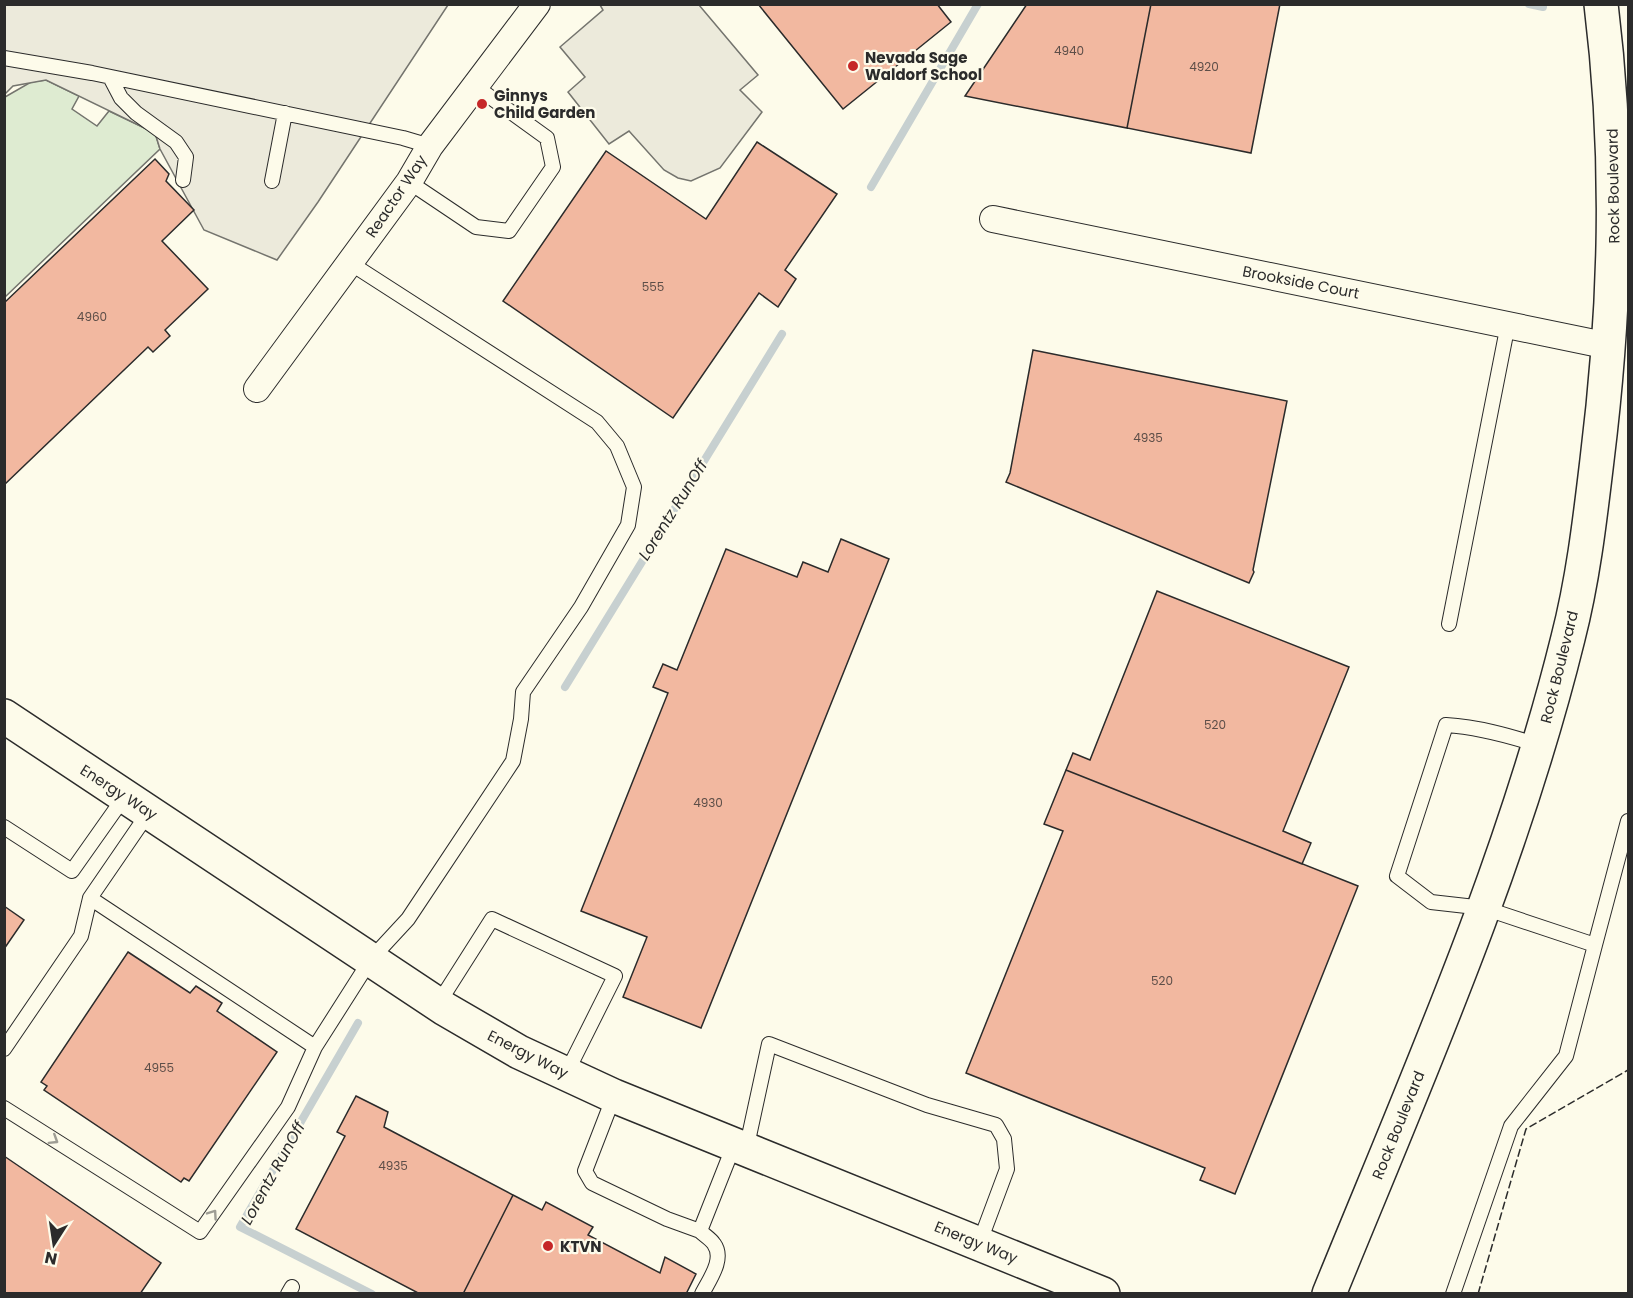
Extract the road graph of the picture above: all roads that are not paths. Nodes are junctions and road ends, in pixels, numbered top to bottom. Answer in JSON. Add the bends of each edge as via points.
{"nodes":[{"id":1,"x":537,"y":4,"type":"edge"},
{"id":2,"x":1601,"y":4,"type":"edge"},
{"id":3,"x":4,"y":58,"type":"edge"},
{"id":4,"x":110,"y":77,"type":"junction"},
{"id":5,"x":475,"y":87,"type":"junction"},
{"id":6,"x":285,"y":113,"type":"junction"},
{"id":7,"x":430,"y":146,"type":"junction"},
{"id":8,"x":183,"y":180,"type":"dead end"},
{"id":9,"x":272,"y":181,"type":"dead end"},
{"id":10,"x":409,"y":182,"type":"junction"},
{"id":11,"x":993,"y":219,"type":"dead end"},
{"id":12,"x":350,"y":263,"type":"junction"},
{"id":13,"x":1508,"y":324,"type":"junction"},
{"id":14,"x":1609,"y":346,"type":"junction"},
{"id":15,"x":256,"y":389,"type":"dead end"},
{"id":16,"x":1449,"y":624,"type":"dead end"},
{"id":17,"x":4,"y":716,"type":"edge"},
{"id":18,"x":1538,"y":745,"type":"junction"},
{"id":19,"x":137,"y":803,"type":"junction"},
{"id":20,"x":1629,"y":821,"type":"edge"},
{"id":21,"x":4,"y":828,"type":"edge"},
{"id":22,"x":90,"y":898,"type":"junction"},
{"id":23,"x":1484,"y":908,"type":"junction"},
{"id":24,"x":1595,"y":945,"type":"junction"},
{"id":25,"x":371,"y":959,"type":"junction"},
{"id":26,"x":438,"y":1004,"type":"junction"},
{"id":27,"x":315,"y":1047,"type":"junction"},
{"id":28,"x":4,"y":1049,"type":"edge"},
{"id":29,"x":566,"y":1074,"type":"junction"},
{"id":30,"x":614,"y":1096,"type":"junction"},
{"id":31,"x":4,"y":1108,"type":"edge"},
{"id":32,"x":740,"y":1147,"type":"junction"},
{"id":33,"x":700,"y":1231,"type":"junction"},
{"id":34,"x":979,"y":1244,"type":"junction"},
{"id":35,"x":702,"y":1293,"type":"edge"},
{"id":36,"x":1103,"y":1293,"type":"edge"},
{"id":37,"x":1329,"y":1293,"type":"edge"},
{"id":38,"x":1453,"y":1293,"type":"edge"}],
"edges":[{"from":1,"to":5,"type":"street","name":"Reactor Way"},
{"from":2,"to":14,"type":"main road","name":"Rock Boulevard","via":[[1614,194]]},
{"from":3,"to":4,"type":"lane"},
{"from":4,"to":6,"type":"lane"},
{"from":4,"to":8,"type":"lane","via":[[121,99],[176,142],[186,157]]},
{"from":5,"to":7,"type":"street","name":"Reactor Way"},
{"from":5,"to":10,"type":"lane","via":[[547,138],[553,167],[509,231],[476,227]]},
{"from":6,"to":7,"type":"lane"},
{"from":6,"to":9,"type":"lane"},
{"from":7,"to":10,"type":"street","name":"Reactor Way"},
{"from":10,"to":12,"type":"street","name":"Reactor Way"},
{"from":11,"to":13,"type":"street","name":"Brookside Court"},
{"from":12,"to":15,"type":"street","name":"Reactor Way"},
{"from":12,"to":25,"type":"lane","via":[[597,422],[617,446],[634,487],[628,525],[581,607],[524,692],[513,761],[408,919]]},
{"from":13,"to":14,"type":"street","name":"Brookside Court"},
{"from":13,"to":16,"type":"lane"},
{"from":14,"to":18,"type":"main road","name":"Rock Boulevard","via":[[1585,551],[1569,636]]},
{"from":17,"to":19,"type":"main road","name":"Energy Way"},
{"from":18,"to":23,"type":"main road","name":"Rock Boulevard"},
{"from":18,"to":23,"type":"lane","via":[[1494,731],[1446,725],[1396,876],[1431,902]]},
{"from":19,"to":21,"type":"lane","via":[[72,871]]},
{"from":19,"to":22,"type":"lane"},
{"from":19,"to":25,"type":"main road","name":"Energy Way"},
{"from":20,"to":24,"type":"lane"},
{"from":22,"to":27,"type":"lane"},
{"from":22,"to":28,"type":"lane","via":[[81,936]]},
{"from":23,"to":24,"type":"lane"},
{"from":23,"to":37,"type":"main road","name":"Rock Boulevard"},
{"from":24,"to":38,"type":"lane","via":[[1566,1056],[1511,1126]]},
{"from":25,"to":26,"type":"main road","name":"Energy Way"},
{"from":25,"to":27,"type":"lane"},
{"from":26,"to":29,"type":"main road","name":"Energy Way","via":[[519,1052]]},
{"from":26,"to":29,"type":"lane","via":[[492,919],[615,976]]},
{"from":31,"to":27,"type":"lane","one_way":true,"via":[[200,1232],[288,1107]]},
{"from":29,"to":30,"type":"main road","name":"Energy Way"},
{"from":30,"to":32,"type":"main road","name":"Energy Way"},
{"from":30,"to":33,"type":"lane","via":[[585,1171],[587,1176],[592,1183]]},
{"from":32,"to":33,"type":"lane"},
{"from":32,"to":34,"type":"main road","name":"Energy Way"},
{"from":32,"to":34,"type":"lane","via":[[769,1044],[927,1105],[996,1125],[1004,1139],[1007,1169]]},
{"from":33,"to":35,"type":"lane","via":[[718,1253],[718,1262]]},
{"from":34,"to":36,"type":"main road","name":"Energy Way"}]}
